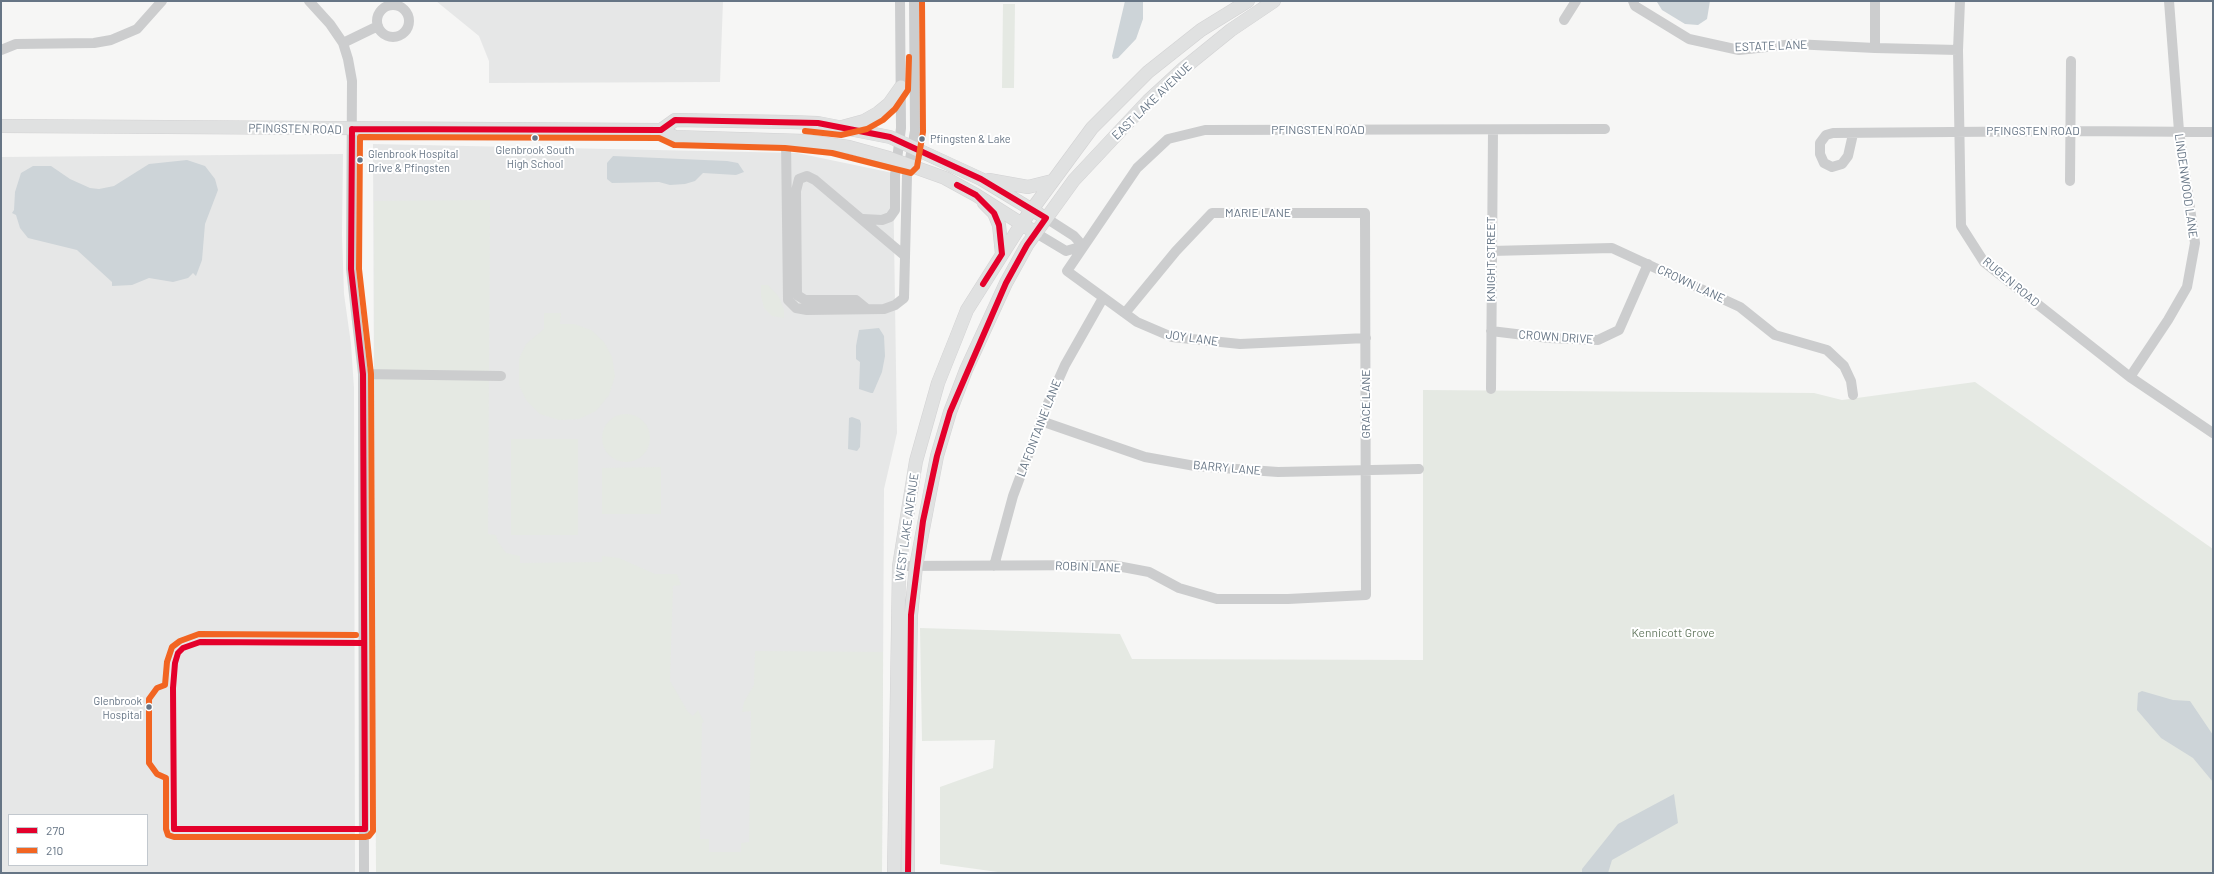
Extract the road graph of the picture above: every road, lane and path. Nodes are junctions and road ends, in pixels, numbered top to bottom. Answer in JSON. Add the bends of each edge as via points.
{"nodes":[{"id":1,"x":162,"y":1,"type":"edge"},
{"id":2,"x":309,"y":1,"type":"edge"},
{"id":3,"x":900,"y":1,"type":"edge"},
{"id":4,"x":914,"y":1,"type":"edge"},
{"id":5,"x":1248,"y":1,"type":"edge"},
{"id":6,"x":1274,"y":1,"type":"edge"},
{"id":7,"x":1576,"y":1,"type":"edge"},
{"id":8,"x":1633,"y":1,"type":"edge"},
{"id":9,"x":1875,"y":1,"type":"edge"},
{"id":10,"x":1960,"y":1,"type":"edge"},
{"id":11,"x":2169,"y":1,"type":"edge"},
{"id":12,"x":1564,"y":20,"type":"dead end"},
{"id":13,"x":378,"y":26,"type":"dead end"},
{"id":14,"x":343,"y":43,"type":"junction"},
{"id":15,"x":1875,"y":48,"type":"junction"},
{"id":16,"x":1,"y":50,"type":"edge"},
{"id":17,"x":1958,"y":50,"type":"junction"},
{"id":18,"x":2071,"y":61,"type":"dead end"},
{"id":19,"x":902,"y":87,"type":"junction"},
{"id":20,"x":1,"y":126,"type":"edge"},
{"id":21,"x":840,"y":127,"type":"junction"},
{"id":22,"x":352,"y":129,"type":"junction"},
{"id":23,"x":1606,"y":129,"type":"dead end"},
{"id":24,"x":661,"y":130,"type":"junction"},
{"id":25,"x":1493,"y":130,"type":"junction"},
{"id":26,"x":2070,"y":131,"type":"junction"},
{"id":27,"x":2178,"y":131,"type":"junction"},
{"id":28,"x":1961,"y":132,"type":"junction"},
{"id":29,"x":2213,"y":132,"type":"edge"},
{"id":30,"x":1853,"y":134,"type":"dead end"},
{"id":31,"x":786,"y":140,"type":"junction"},
{"id":32,"x":899,"y":141,"type":"junction"},
{"id":33,"x":912,"y":146,"type":"junction"},
{"id":34,"x":903,"y":163,"type":"junction"},
{"id":35,"x":981,"y":179,"type":"junction"},
{"id":36,"x":1052,"y":181,"type":"junction"},
{"id":37,"x":2070,"y":181,"type":"dead end"},
{"id":38,"x":976,"y":195,"type":"junction"},
{"id":39,"x":1032,"y":209,"type":"junction"},
{"id":40,"x":1365,"y":213,"type":"joint"},
{"id":41,"x":1046,"y":218,"type":"junction"},
{"id":42,"x":863,"y":219,"type":"junction"},
{"id":43,"x":1022,"y":223,"type":"junction"},
{"id":44,"x":1036,"y":233,"type":"junction"},
{"id":45,"x":1083,"y":246,"type":"junction"},
{"id":46,"x":1491,"y":251,"type":"junction"},
{"id":47,"x":1002,"y":254,"type":"junction"},
{"id":48,"x":905,"y":256,"type":"junction"},
{"id":49,"x":1648,"y":264,"type":"junction"},
{"id":50,"x":1103,"y":298,"type":"junction"},
{"id":51,"x":867,"y":309,"type":"junction"},
{"id":52,"x":1125,"y":313,"type":"junction"},
{"id":53,"x":1491,"y":331,"type":"junction"},
{"id":54,"x":1366,"y":338,"type":"junction"},
{"id":55,"x":363,"y":374,"type":"junction"},
{"id":56,"x":501,"y":376,"type":"dead end"},
{"id":57,"x":2130,"y":377,"type":"junction"},
{"id":58,"x":1491,"y":389,"type":"dead end"},
{"id":59,"x":1853,"y":395,"type":"dead end"},
{"id":60,"x":1041,"y":421,"type":"junction"},
{"id":61,"x":2213,"y":433,"type":"edge"},
{"id":62,"x":1419,"y":469,"type":"dead end"},
{"id":63,"x":1366,"y":470,"type":"junction"},
{"id":64,"x":899,"y":566,"type":"junction"},
{"id":65,"x":916,"y":566,"type":"junction"},
{"id":66,"x":994,"y":566,"type":"junction"},
{"id":67,"x":1366,"y":595,"type":"joint"},
{"id":68,"x":364,"y":873,"type":"edge"},
{"id":69,"x":894,"y":873,"type":"edge"},
{"id":70,"x":908,"y":873,"type":"edge"}],
"edges":[{"from":1,"to":16,"type":"street","via":[[137,29],[111,40],[94,43],[16,44]]},
{"from":2,"to":14,"type":"street"},
{"from":3,"to":19,"type":"street"},
{"from":4,"to":33,"type":"street","via":[[916,131]]},
{"from":5,"to":36,"type":"main road","name":"EAST LAKE AVENUE","via":[[1201,30],[1148,72],[1092,128]]},
{"from":6,"to":41,"type":"main road","name":"EAST LAKE AVENUE","via":[[1231,30],[1148,101],[1074,180]]},
{"from":7,"to":12,"type":"street"},
{"from":8,"to":15,"type":"street","name":"ESTATE LANE","via":[[1635,6],[1689,39],[1739,50],[1794,44]]},
{"from":9,"to":15,"type":"street"},
{"from":10,"to":17,"type":"street","name":"RUGEN ROAD"},
{"from":11,"to":27,"type":"street","name":"LINDENWOOD LANE"},
{"from":13,"to":14,"type":"street"},
{"from":14,"to":22,"type":"street","via":[[352,81]]},
{"from":15,"to":17,"type":"street","name":"ESTATE LANE"},
{"from":17,"to":28,"type":"street","name":"RUGEN ROAD"},
{"from":18,"to":26,"type":"street"},
{"from":19,"to":21,"type":"main road","via":[[890,104],[878,113],[864,121]]},
{"from":19,"to":32,"type":"street"},
{"from":20,"to":22,"type":"main road","name":"PFINGSTEN ROAD"},
{"from":21,"to":24,"type":"main road","via":[[790,122],[675,120]]},
{"from":21,"to":32,"type":"main road"},
{"from":22,"to":24,"type":"main road","name":"PFINGSTEN ROAD"},
{"from":22,"to":55,"type":"street","via":[[352,269]]},
{"from":23,"to":25,"type":"street","name":"PFINGSTEN ROAD"},
{"from":24,"to":31,"type":"main road","name":"PFINGSTEN ROAD","via":[[675,137]]},
{"from":25,"to":45,"type":"street","name":"PFINGSTEN ROAD","via":[[1205,130],[1168,139],[1137,168]]},
{"from":25,"to":46,"type":"street","name":"KNIGHT STREET"},
{"from":26,"to":27,"type":"street","name":"PFINGSTEN ROAD"},
{"from":26,"to":28,"type":"street","name":"PFINGSTEN ROAD"},
{"from":26,"to":37,"type":"street"},
{"from":27,"to":29,"type":"street","name":"PFINGSTEN ROAD"},
{"from":27,"to":57,"type":"street","name":"LINDENWOOD LANE","via":[[2195,243],[2187,287]]},
{"from":28,"to":30,"type":"street","name":"PFINGSTEN ROAD"},
{"from":28,"to":57,"type":"street","name":"RUGEN ROAD","via":[[1961,226],[1984,262]]},
{"from":31,"to":34,"type":"main road","name":"PFINGSTEN ROAD","via":[[849,148]]},
{"from":31,"to":51,"type":"street","via":[[788,300],[796,308],[807,310]]},
{"from":32,"to":33,"type":"main road"},
{"from":32,"to":34,"type":"street"},
{"from":33,"to":34,"type":"street"},
{"from":33,"to":35,"type":"main road"},
{"from":34,"to":38,"type":"main road","name":"PFINGSTEN ROAD","via":[[945,178]]},
{"from":34,"to":42,"type":"street","via":[[895,210],[890,217],[882,220]]},
{"from":34,"to":48,"type":"street"},
{"from":35,"to":36,"type":"main road","via":[[1028,187]]},
{"from":35,"to":39,"type":"main road"},
{"from":36,"to":39,"type":"main road","name":"EAST LAKE AVENUE"},
{"from":38,"to":43,"type":"main road","name":"PFINGSTEN ROAD"},
{"from":38,"to":47,"type":"main road","via":[[994,213]]},
{"from":39,"to":41,"type":"main road"},
{"from":39,"to":43,"type":"main road","name":"WEST LAKE AVENUE"},
{"from":40,"to":52,"type":"street","name":"MARIE LANE","via":[[1212,213],[1176,251]]},
{"from":40,"to":54,"type":"street","name":"GRACE LANE"},
{"from":41,"to":44,"type":"main road","name":"WEST LAKE AVENUE"},
{"from":41,"to":45,"type":"street","via":[[1074,236]]},
{"from":42,"to":48,"type":"street"},
{"from":42,"to":51,"type":"street","via":[[811,177],[799,179],[796,191],[797,295],[805,300],[856,300]]},
{"from":43,"to":44,"type":"main road","name":"PFINGSTEN ROAD"},
{"from":43,"to":47,"type":"main road","name":"WEST LAKE AVENUE"},
{"from":44,"to":45,"type":"street","name":"PFINGSTEN ROAD","via":[[1066,251]]},
{"from":44,"to":65,"type":"main road","name":"WEST LAKE AVENUE","via":[[1006,283],[966,370],[950,412],[937,456]]},
{"from":45,"to":50,"type":"street","name":"JOY LANE","via":[[1067,271]]},
{"from":46,"to":49,"type":"street","name":"CROWN LANE","via":[[1612,248]]},
{"from":46,"to":53,"type":"street","name":"KNIGHT STREET"},
{"from":47,"to":64,"type":"main road","name":"WEST LAKE AVENUE","via":[[967,310],[938,383],[916,461]]},
{"from":48,"to":51,"type":"street","via":[[904,298],[890,308]]},
{"from":49,"to":53,"type":"street","name":"CROWN DRIVE","via":[[1620,330],[1598,340],[1549,338]]},
{"from":49,"to":59,"type":"street","name":"CROWN LANE","via":[[1740,307],[1775,334],[1827,350],[1844,366],[1851,381]]},
{"from":50,"to":52,"type":"street","name":"JOY LANE"},
{"from":50,"to":60,"type":"street","name":"LA FONTAINE LANE","via":[[1064,365]]},
{"from":52,"to":54,"type":"street","name":"JOY LANE","via":[[1160,334],[1180,338],[1240,344]]},
{"from":53,"to":58,"type":"street","name":"KNIGHT STREET"},
{"from":54,"to":63,"type":"street","name":"GRACE LANE"},
{"from":55,"to":56,"type":"street"},
{"from":55,"to":68,"type":"street"},
{"from":57,"to":61,"type":"street","name":"RUGEN ROAD"},
{"from":60,"to":63,"type":"street","name":"BARRY LANE","via":[[1145,457],[1195,466],[1278,472]]},
{"from":60,"to":66,"type":"street","name":"LA FONTAINE LANE","via":[[1013,496]]},
{"from":62,"to":63,"type":"street","name":"BARRY LANE"},
{"from":63,"to":67,"type":"street","name":"GRACE LANE"},
{"from":64,"to":65,"type":"street","name":"ROBIN LANE"},
{"from":64,"to":69,"type":"main road","name":"WEST LAKE AVENUE"},
{"from":65,"to":66,"type":"street","name":"ROBIN LANE"},
{"from":65,"to":70,"type":"main road","name":"WEST LAKE AVENUE","via":[[911,615]]},
{"from":66,"to":67,"type":"street","name":"ROBIN LANE","via":[[1112,565],[1149,572],[1179,588],[1217,599]]}]}
